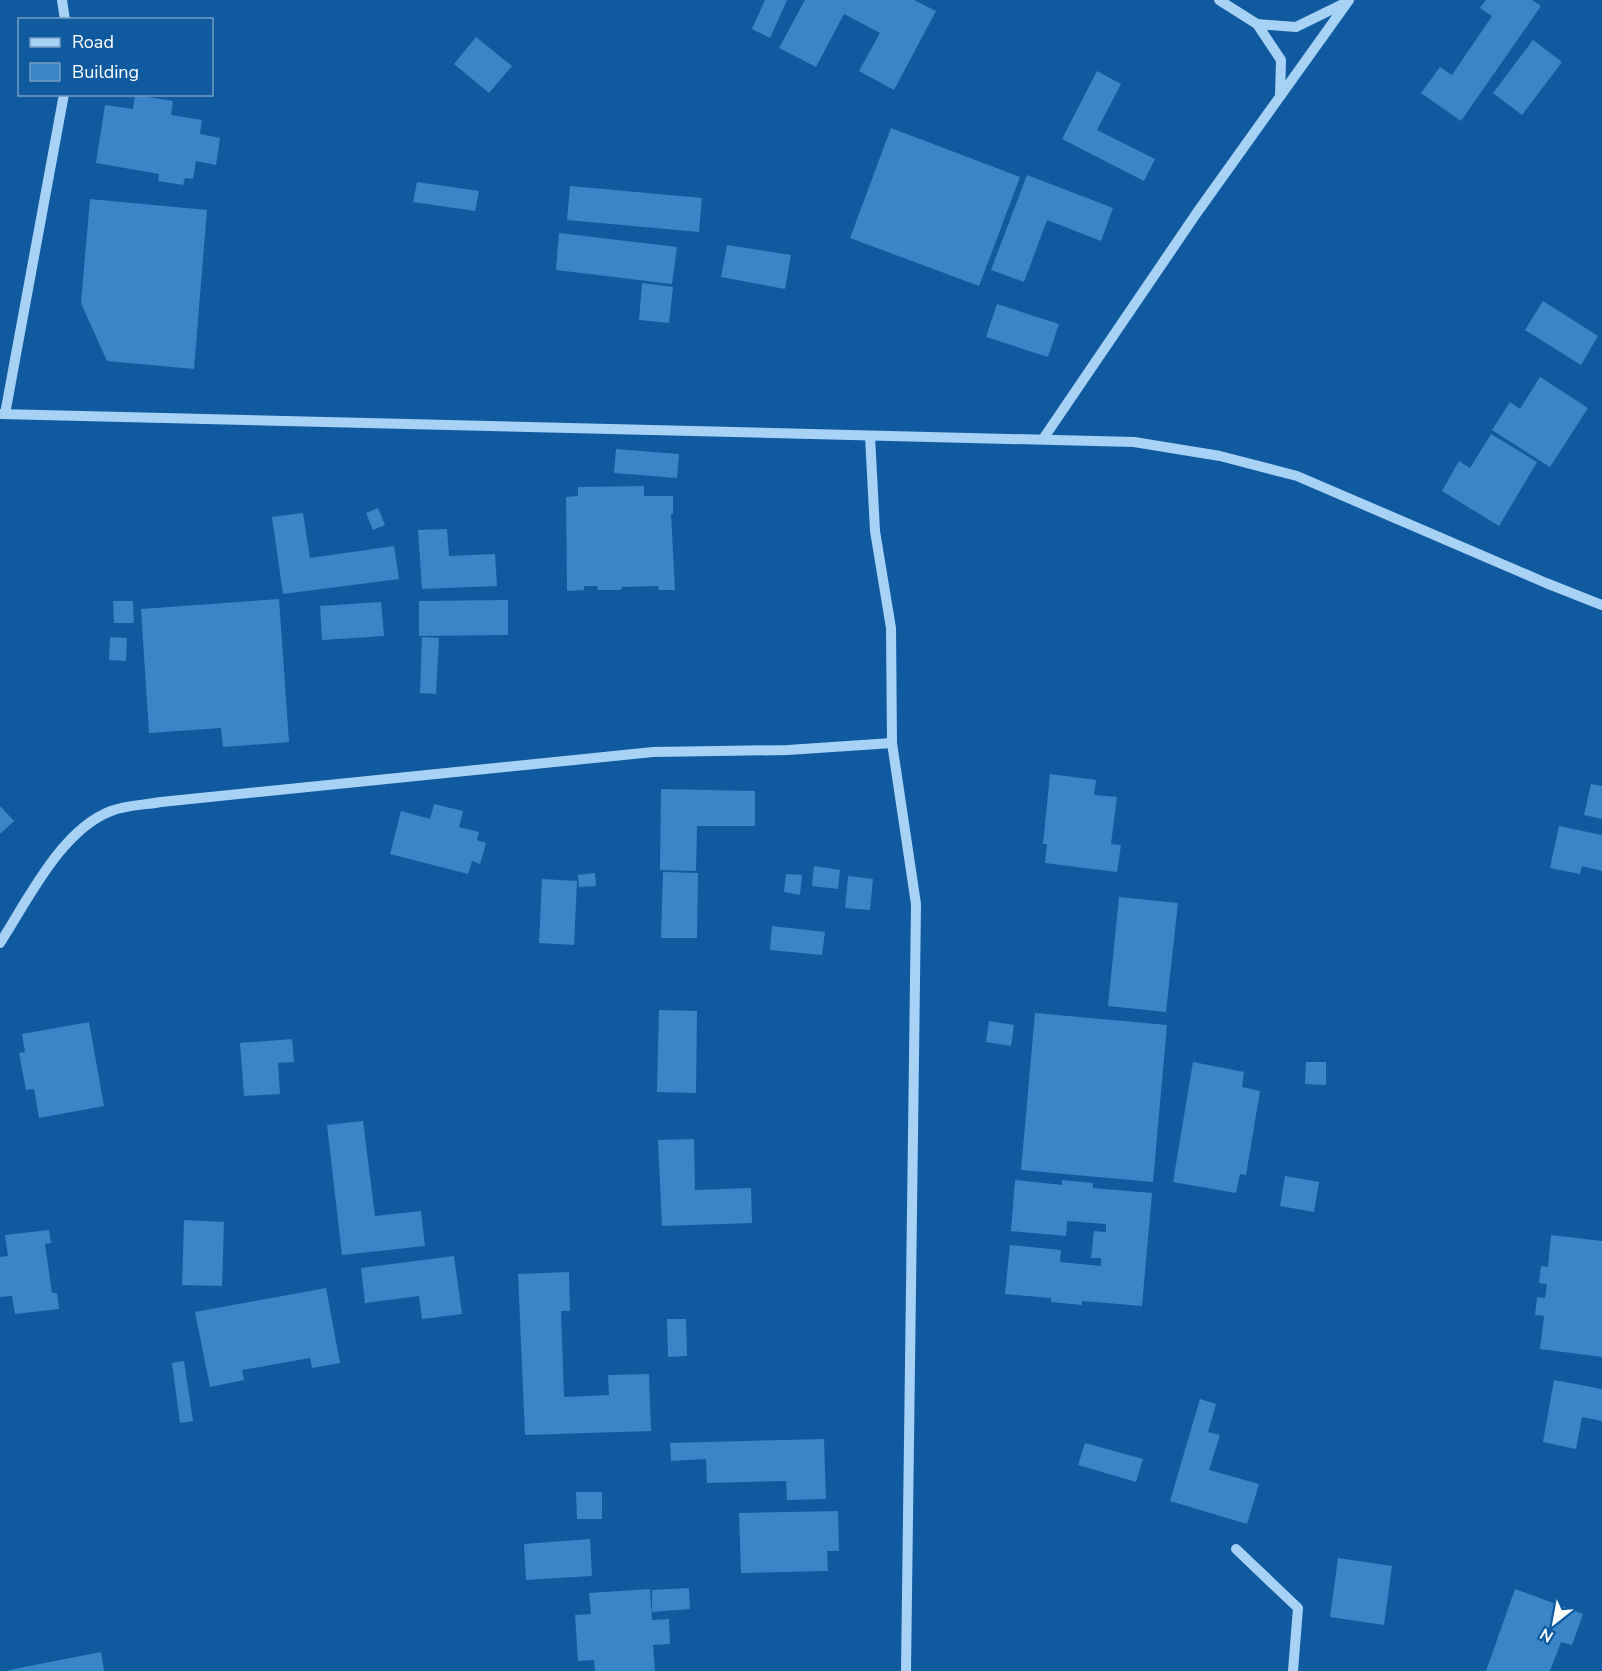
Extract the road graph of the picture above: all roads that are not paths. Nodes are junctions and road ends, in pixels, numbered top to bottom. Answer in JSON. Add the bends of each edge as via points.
{"nodes":[{"id":1,"x":62,"y":0,"type":"edge"},
{"id":2,"x":1219,"y":0,"type":"edge"},
{"id":3,"x":1348,"y":1,"type":"edge"},
{"id":4,"x":65,"y":18,"type":"edge"},
{"id":5,"x":1257,"y":24,"type":"junction"},
{"id":6,"x":64,"y":96,"type":"edge"},
{"id":7,"x":1280,"y":97,"type":"junction"},
{"id":8,"x":2,"y":414,"type":"edge"},
{"id":9,"x":870,"y":436,"type":"junction"},
{"id":10,"x":1043,"y":439,"type":"junction"},
{"id":11,"x":1602,"y":605,"type":"edge"},
{"id":12,"x":892,"y":742,"type":"junction"},
{"id":13,"x":0,"y":943,"type":"edge"},
{"id":14,"x":1236,"y":1550,"type":"dead end"},
{"id":15,"x":906,"y":1671,"type":"edge"},
{"id":16,"x":1293,"y":1671,"type":"edge"}],
"edges":[{"from":1,"to":4,"type":"street"},
{"from":2,"to":5,"type":"street"},
{"from":3,"to":5,"type":"street","via":[[1296,27]]},
{"from":3,"to":7,"type":"street"},
{"from":5,"to":7,"type":"street","via":[[1281,60]]},
{"from":6,"to":8,"type":"street"},
{"from":7,"to":10,"type":"street"},
{"from":8,"to":9,"type":"street"},
{"from":9,"to":10,"type":"street"},
{"from":9,"to":12,"type":"street","via":[[875,531],[891,628]]},
{"from":10,"to":11,"type":"street","via":[[1134,442],[1220,456],[1297,476]]},
{"from":12,"to":13,"type":"street","via":[[788,750],[653,752],[161,802],[111,811],[80,830],[51,864]]},
{"from":12,"to":15,"type":"street","via":[[916,904]]},
{"from":14,"to":16,"type":"street","via":[[1298,1608]]}]}
